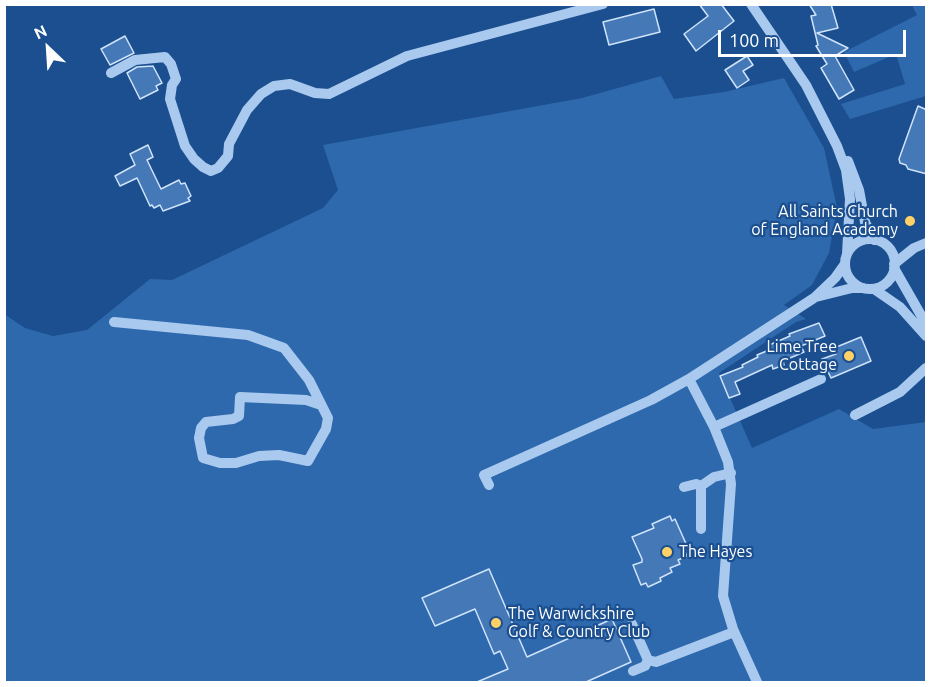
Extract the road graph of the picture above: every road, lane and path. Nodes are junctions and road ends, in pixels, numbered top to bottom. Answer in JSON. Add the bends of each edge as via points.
{"nodes":[{"id":1,"x":603,"y":4,"type":"edge"},
{"id":2,"x":750,"y":4,"type":"edge"},
{"id":3,"x":111,"y":73,"type":"dead end"},
{"id":4,"x":837,"y":146,"type":"junction"},
{"id":5,"x":879,"y":242,"type":"junction"},
{"id":6,"x":927,"y":243,"type":"edge"},
{"id":7,"x":914,"y":248,"type":"junction"},
{"id":8,"x":846,"y":259,"type":"junction"},
{"id":9,"x":894,"y":266,"type":"junction"},
{"id":10,"x":868,"y":289,"type":"junction"},
{"id":11,"x":814,"y":298,"type":"junction"},
{"id":12,"x":114,"y":322,"type":"dead end"},
{"id":13,"x":927,"y":324,"type":"edge"},
{"id":14,"x":927,"y":336,"type":"edge"},
{"id":15,"x":927,"y":368,"type":"edge"},
{"id":16,"x":688,"y":379,"type":"junction"},
{"id":17,"x":821,"y":379,"type":"dead end"},
{"id":18,"x":321,"y":405,"type":"junction"},
{"id":19,"x":855,"y":415,"type":"dead end"},
{"id":20,"x":714,"y":427,"type":"junction"},
{"id":21,"x":731,"y":474,"type":"junction"},
{"id":22,"x":489,"y":485,"type":"dead end"},
{"id":23,"x":701,"y":486,"type":"junction"},
{"id":24,"x":684,"y":487,"type":"dead end"},
{"id":25,"x":701,"y":529,"type":"dead end"},
{"id":26,"x":632,"y":624,"type":"dead end"},
{"id":27,"x":734,"y":632,"type":"junction"},
{"id":28,"x":648,"y":660,"type":"junction"},
{"id":29,"x":633,"y":671,"type":"dead end"},
{"id":30,"x":757,"y":682,"type":"edge"}],
"edges":[{"from":1,"to":3,"type":"street","via":[[407,56],[329,94],[290,84],[274,87],[261,94],[247,110],[229,144],[228,156],[211,171],[194,159],[185,146],[170,99],[176,79],[165,57],[135,60]]},
{"from":2,"to":4,"type":"street","via":[[806,85]]},
{"from":4,"to":5,"type":"street","via":[[856,179],[865,222]]},
{"from":4,"to":8,"type":"street","via":[[846,170],[850,199]]},
{"from":5,"to":7,"type":"street"},
{"from":5,"to":8,"type":"street","via":[[858,242]]},
{"from":5,"to":9,"type":"street","via":[[891,253]]},
{"from":6,"to":7,"type":"street"},
{"from":7,"to":9,"type":"street"},
{"from":8,"to":10,"type":"street","via":[[850,280]]},
{"from":8,"to":11,"type":"street","via":[[835,278]]},
{"from":9,"to":10,"type":"street","via":[[886,283]]},
{"from":9,"to":13,"type":"street"},
{"from":10,"to":11,"type":"street","via":[[852,288]]},
{"from":10,"to":14,"type":"street","via":[[900,307]]},
{"from":11,"to":16,"type":"street"},
{"from":12,"to":18,"type":"street","via":[[248,334],[284,348],[309,381]]},
{"from":15,"to":19,"type":"street","via":[[900,392]]},
{"from":16,"to":20,"type":"street"},
{"from":16,"to":22,"type":"street","via":[[651,400],[484,475]]},
{"from":17,"to":20,"type":"street"},
{"from":18,"to":18,"type":"street","via":[[328,418],[326,429],[308,461],[279,455],[236,463],[203,458],[201,428],[206,422],[238,416],[240,396],[306,400]]},
{"from":20,"to":21,"type":"street"},
{"from":21,"to":23,"type":"street","via":[[714,477]]},
{"from":21,"to":27,"type":"street","via":[[723,596]]},
{"from":23,"to":24,"type":"street"},
{"from":23,"to":25,"type":"street"},
{"from":26,"to":28,"type":"street"},
{"from":27,"to":28,"type":"street","via":[[656,662]]},
{"from":27,"to":30,"type":"street"},
{"from":28,"to":29,"type":"street","via":[[645,666]]}]}
